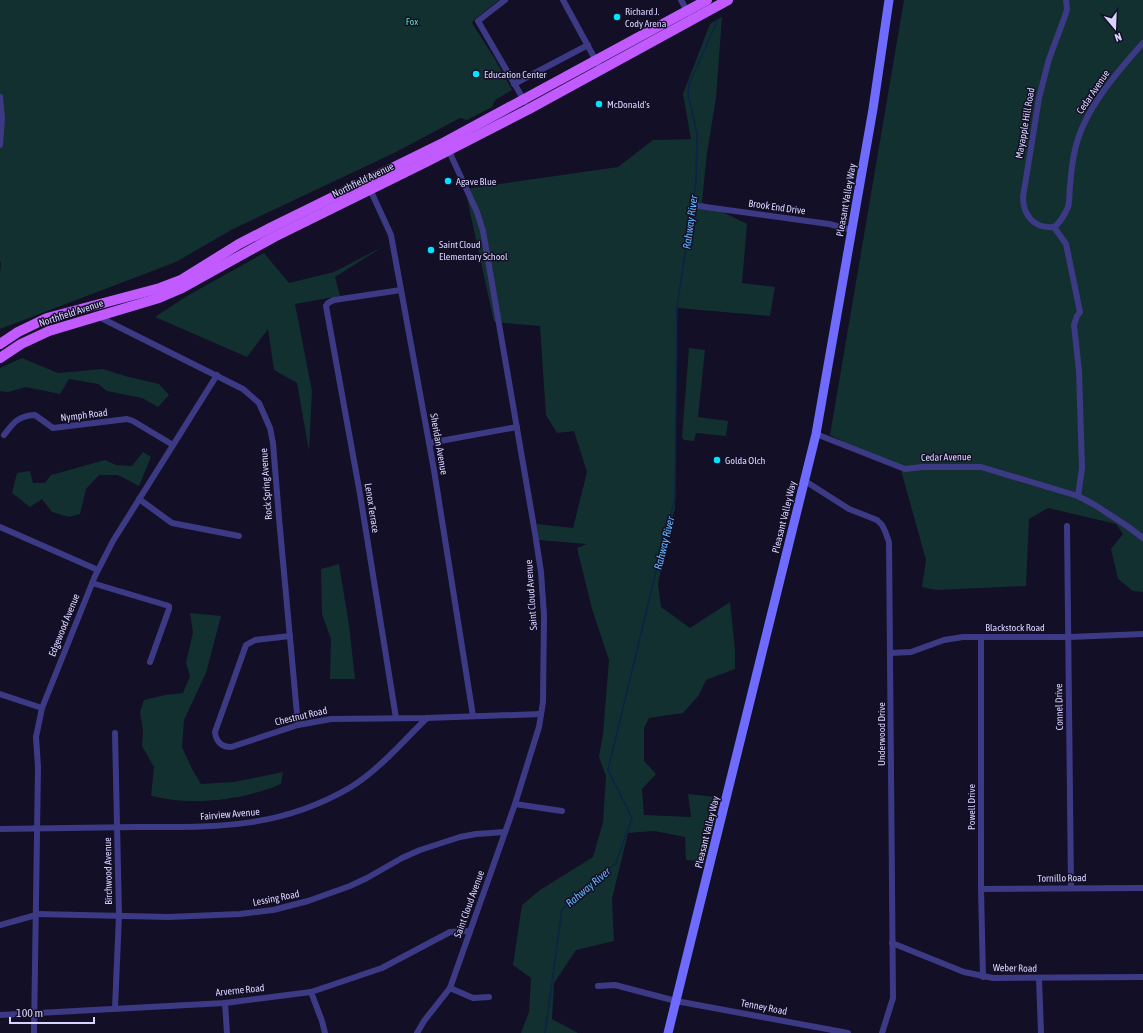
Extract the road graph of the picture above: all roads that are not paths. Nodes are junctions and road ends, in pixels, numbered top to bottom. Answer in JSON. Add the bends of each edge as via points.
{"nodes":[{"id":1,"x":505,"y":0,"type":"edge"},
{"id":2,"x":564,"y":0,"type":"edge"},
{"id":3,"x":681,"y":0,"type":"edge"},
{"id":4,"x":707,"y":0,"type":"edge"},
{"id":5,"x":728,"y":0,"type":"edge"},
{"id":6,"x":889,"y":0,"type":"edge"},
{"id":7,"x":1066,"y":0,"type":"edge"},
{"id":8,"x":687,"y":11,"type":"junction"},
{"id":9,"x":692,"y":20,"type":"junction"},
{"id":10,"x":1143,"y":43,"type":"edge"},
{"id":11,"x":588,"y":45,"type":"junction"},
{"id":12,"x":596,"y":60,"type":"junction"},
{"id":13,"x":601,"y":70,"type":"junction"},
{"id":14,"x":514,"y":84,"type":"junction"},
{"id":15,"x":0,"y":97,"type":"edge"},
{"id":16,"x":523,"y":100,"type":"junction"},
{"id":17,"x":529,"y":109,"type":"junction"},
{"id":18,"x":0,"y":145,"type":"edge"},
{"id":19,"x":447,"y":146,"type":"junction"},
{"id":20,"x":368,"y":186,"type":"junction"},
{"id":21,"x":698,"y":206,"type":"dead end"},
{"id":22,"x":1056,"y":229,"type":"junction"},
{"id":23,"x":852,"y":230,"type":"junction"},
{"id":24,"x":401,"y":290,"type":"junction"},
{"id":25,"x":95,"y":305,"type":"junction"},
{"id":26,"x":114,"y":311,"type":"junction"},
{"id":27,"x":98,"y":316,"type":"junction"},
{"id":28,"x":119,"y":326,"type":"junction"},
{"id":29,"x":0,"y":344,"type":"edge"},
{"id":30,"x":0,"y":358,"type":"edge"},
{"id":31,"x":217,"y":375,"type":"junction"},
{"id":32,"x":517,"y":427,"type":"junction"},
{"id":33,"x":816,"y":434,"type":"junction"},
{"id":34,"x":4,"y":435,"type":"dead end"},
{"id":35,"x":429,"y":443,"type":"junction"},
{"id":36,"x":173,"y":445,"type":"junction"},
{"id":37,"x":805,"y":481,"type":"junction"},
{"id":38,"x":1078,"y":496,"type":"junction"},
{"id":39,"x":139,"y":499,"type":"junction"},
{"id":40,"x":1067,"y":526,"type":"dead end"},
{"id":41,"x":0,"y":527,"type":"edge"},
{"id":42,"x":239,"y":536,"type":"dead end"},
{"id":43,"x":1143,"y":538,"type":"edge"},
{"id":44,"x":98,"y":570,"type":"junction"},
{"id":45,"x":92,"y":583,"type":"junction"},
{"id":46,"x":1143,"y":634,"type":"edge"},
{"id":47,"x":290,"y":636,"type":"junction"},
{"id":48,"x":981,"y":637,"type":"junction"},
{"id":49,"x":1068,"y":637,"type":"junction"},
{"id":50,"x":890,"y":653,"type":"junction"},
{"id":51,"x":150,"y":662,"type":"dead end"},
{"id":52,"x":0,"y":694,"type":"edge"},
{"id":53,"x":42,"y":708,"type":"junction"},
{"id":54,"x":541,"y":714,"type":"junction"},
{"id":55,"x":473,"y":716,"type":"junction"},
{"id":56,"x":396,"y":718,"type":"junction"},
{"id":57,"x":427,"y":718,"type":"junction"},
{"id":58,"x":298,"y":725,"type":"junction"},
{"id":59,"x":115,"y":733,"type":"dead end"},
{"id":60,"x":515,"y":804,"type":"junction"},
{"id":61,"x":562,"y":811,"type":"dead end"},
{"id":62,"x":37,"y":828,"type":"junction"},
{"id":63,"x":118,"y":828,"type":"junction"},
{"id":64,"x":0,"y":829,"type":"edge"},
{"id":65,"x":505,"y":832,"type":"junction"},
{"id":66,"x":1071,"y":887,"type":"junction"},
{"id":67,"x":1143,"y":888,"type":"edge"},
{"id":68,"x":981,"y":889,"type":"junction"},
{"id":69,"x":36,"y":914,"type":"junction"},
{"id":70,"x":119,"y":915,"type":"junction"},
{"id":71,"x":0,"y":925,"type":"edge"},
{"id":72,"x":470,"y":931,"type":"junction"},
{"id":73,"x":892,"y":943,"type":"junction"},
{"id":74,"x":983,"y":977,"type":"junction"},
{"id":75,"x":1143,"y":977,"type":"edge"},
{"id":76,"x":1039,"y":978,"type":"junction"},
{"id":77,"x":598,"y":986,"type":"dead end"},
{"id":78,"x":450,"y":988,"type":"junction"},
{"id":79,"x":311,"y":992,"type":"junction"},
{"id":80,"x":489,"y":997,"type":"dead end"},
{"id":81,"x":676,"y":1001,"type":"junction"},
{"id":82,"x":225,"y":1003,"type":"junction"},
{"id":83,"x":115,"y":1008,"type":"junction"},
{"id":84,"x":34,"y":1014,"type":"junction"},
{"id":85,"x":0,"y":1015,"type":"edge"},
{"id":86,"x":34,"y":1033,"type":"edge"},
{"id":87,"x":227,"y":1033,"type":"edge"},
{"id":88,"x":325,"y":1033,"type":"edge"},
{"id":89,"x":417,"y":1033,"type":"edge"},
{"id":90,"x":668,"y":1033,"type":"edge"},
{"id":91,"x":848,"y":1033,"type":"edge"},
{"id":92,"x":882,"y":1033,"type":"edge"},
{"id":93,"x":1041,"y":1033,"type":"edge"}],
"edges":[{"from":1,"to":14,"type":"street","via":[[478,21]]},
{"from":2,"to":11,"type":"street"},
{"from":3,"to":8,"type":"street"},
{"from":4,"to":8,"type":"main road","name":"Northfield Avenue"},
{"from":5,"to":9,"type":"main road","name":"Northfield Avenue"},
{"from":6,"to":23,"type":"main road","name":"Pleasant Valley Way"},
{"from":7,"to":22,"type":"street","name":"Mayapple Hill Road","via":[[1067,9],[1049,59],[1039,98],[1022,197],[1028,217],[1042,226]]},
{"from":8,"to":9,"type":"street"},
{"from":8,"to":12,"type":"main road","name":"Northfield Avenue"},
{"from":9,"to":13,"type":"main road","name":"Northfield Avenue"},
{"from":10,"to":22,"type":"street","name":"Cedar Avenue","via":[[1109,84],[1082,127],[1075,148],[1068,206]]},
{"from":11,"to":12,"type":"street"},
{"from":11,"to":14,"type":"street"},
{"from":12,"to":13,"type":"street"},
{"from":12,"to":16,"type":"main road","name":"Northfield Avenue"},
{"from":13,"to":17,"type":"main road","name":"Northfield Avenue"},
{"from":14,"to":16,"type":"street"},
{"from":15,"to":18,"type":"street"},
{"from":16,"to":17,"type":"street"},
{"from":16,"to":19,"type":"main road","name":"Northfield Avenue"},
{"from":17,"to":19,"type":"main road","name":"Northfield Avenue"},
{"from":19,"to":20,"type":"main road","name":"Northfield Avenue"},
{"from":19,"to":32,"type":"street","name":"Saint Cloud Avenue","via":[[483,231]]},
{"from":20,"to":24,"type":"street","name":"Sheridan Avenue","via":[[391,235]]},
{"from":20,"to":25,"type":"main road","name":"Northfield Avenue","via":[[270,228],[181,280]]},
{"from":20,"to":26,"type":"main road","name":"Northfield Avenue","via":[[180,289]]},
{"from":21,"to":23,"type":"street","name":"Brook End Drive","via":[[829,224]]},
{"from":22,"to":38,"type":"street","via":[[1066,244],[1080,312],[1074,325],[1079,371],[1082,468]]},
{"from":23,"to":33,"type":"main road","name":"Pleasant Valley Way"},
{"from":24,"to":35,"type":"street","name":"Sheridan Avenue"},
{"from":24,"to":56,"type":"street","name":"Lenox Terrace","via":[[334,300],[326,306],[360,494]]},
{"from":25,"to":27,"type":"street"},
{"from":25,"to":29,"type":"main road","name":"Northfield Avenue","via":[[47,318]]},
{"from":26,"to":27,"type":"main road","name":"Northfield Avenue"},
{"from":26,"to":28,"type":"street","via":[[114,319]]},
{"from":27,"to":28,"type":"street","name":"Rock Spring Avenue"},
{"from":27,"to":30,"type":"main road","name":"Northfield Avenue","via":[[49,331],[21,344]]},
{"from":28,"to":31,"type":"street","name":"Rock Spring Avenue"},
{"from":31,"to":36,"type":"street","name":"Edgewood Avenue"},
{"from":31,"to":47,"type":"street","name":"Rock Spring Avenue","via":[[243,389],[259,403],[270,428]]},
{"from":32,"to":35,"type":"street"},
{"from":32,"to":54,"type":"street","name":"Saint Cloud Avenue","via":[[535,533],[543,601]]},
{"from":33,"to":37,"type":"main road","name":"Pleasant Valley Way"},
{"from":33,"to":38,"type":"street","name":"Cedar Avenue","via":[[905,469],[981,467]]},
{"from":34,"to":36,"type":"street","name":"Nymph Road","via":[[18,418],[35,414],[53,428],[127,419]]},
{"from":35,"to":55,"type":"street","name":"Sheridan Avenue"},
{"from":36,"to":39,"type":"street","name":"Edgewood Avenue"},
{"from":37,"to":50,"type":"street","name":"Underwood Drive","via":[[849,509],[876,520],[886,530],[889,542]]},
{"from":37,"to":81,"type":"main road","name":"Pleasant Valley Way"},
{"from":38,"to":43,"type":"street","name":"Cedar Avenue"},
{"from":39,"to":42,"type":"street","via":[[172,523]]},
{"from":39,"to":44,"type":"street","name":"Edgewood Avenue"},
{"from":40,"to":49,"type":"street","name":"Connel Drive"},
{"from":41,"to":44,"type":"street"},
{"from":44,"to":45,"type":"street","name":"Edgewood Avenue"},
{"from":45,"to":51,"type":"street","via":[[168,606]]},
{"from":45,"to":53,"type":"street","name":"Edgewood Avenue"},
{"from":46,"to":49,"type":"street","name":"Blackstock Road"},
{"from":47,"to":58,"type":"street","name":"Rock Spring Avenue"},
{"from":47,"to":58,"type":"street","name":"Chestnut Road","via":[[255,640],[246,645],[216,736],[220,743],[231,747]]},
{"from":48,"to":49,"type":"street","name":"Blackstock Road"},
{"from":48,"to":50,"type":"street","name":"Blackstock Road","via":[[952,638],[911,652]]},
{"from":48,"to":68,"type":"street","name":"Powell Drive"},
{"from":49,"to":66,"type":"street","name":"Connel Drive"},
{"from":50,"to":73,"type":"street","name":"Underwood Drive"},
{"from":52,"to":53,"type":"street"},
{"from":53,"to":62,"type":"street","name":"Edgewood Avenue","via":[[36,737]]},
{"from":54,"to":55,"type":"street","name":"Chestnut Road"},
{"from":54,"to":60,"type":"street","name":"Saint Cloud Avenue"},
{"from":55,"to":57,"type":"street","name":"Chestnut Road"},
{"from":56,"to":57,"type":"street","name":"Chestnut Road"},
{"from":56,"to":58,"type":"street","name":"Chestnut Road","via":[[331,719]]},
{"from":57,"to":63,"type":"street","name":"Fairview Avenue","via":[[365,776],[315,806],[268,820],[232,825]]},
{"from":59,"to":63,"type":"street","name":"Birchwood Avenue"},
{"from":60,"to":61,"type":"street"},
{"from":60,"to":65,"type":"street","name":"Saint Cloud Avenue"},
{"from":62,"to":63,"type":"street","name":"Fairview Avenue"},
{"from":62,"to":64,"type":"street","name":"Fairview Avenue"},
{"from":62,"to":69,"type":"street","name":"Edgewood Avenue"},
{"from":63,"to":70,"type":"street","name":"Birchwood Avenue"},
{"from":65,"to":70,"type":"street","name":"Lessing Road","via":[[460,837],[420,850],[350,886],[284,908],[240,914]]},
{"from":65,"to":72,"type":"street","name":"Saint Cloud Avenue"},
{"from":66,"to":67,"type":"street","name":"Tornillo Road"},
{"from":66,"to":68,"type":"street","name":"Tornillo Road"},
{"from":68,"to":74,"type":"street","name":"Powell Drive"},
{"from":69,"to":70,"type":"street","name":"Lessing Road"},
{"from":69,"to":71,"type":"street","name":"Lessing Road"},
{"from":69,"to":84,"type":"street","name":"Edgewood Avenue"},
{"from":70,"to":83,"type":"street","name":"Birchwood Avenue"},
{"from":72,"to":78,"type":"street","name":"Saint Cloud Avenue"},
{"from":72,"to":79,"type":"street","name":"Arverne Road","via":[[450,932],[382,968]]},
{"from":73,"to":74,"type":"street","name":"Weber Road"},
{"from":73,"to":92,"type":"street","name":"Underwood Drive","via":[[893,998]]},
{"from":74,"to":76,"type":"street","name":"Weber Road"},
{"from":75,"to":76,"type":"street","name":"Weber Road"},
{"from":76,"to":93,"type":"street"},
{"from":77,"to":81,"type":"street","name":"Tenney Road","via":[[615,985]]},
{"from":78,"to":80,"type":"street","via":[[473,998]]},
{"from":78,"to":89,"type":"street","name":"Saint Cloud Avenue"},
{"from":79,"to":82,"type":"street","name":"Arverne Road"},
{"from":79,"to":88,"type":"street"},
{"from":81,"to":90,"type":"main road","name":"Pleasant Valley Way"},
{"from":81,"to":91,"type":"street","name":"Tenney Road"},
{"from":82,"to":83,"type":"street","name":"Arverne Road"},
{"from":82,"to":87,"type":"street"},
{"from":83,"to":84,"type":"street","name":"Arverne Road"},
{"from":84,"to":85,"type":"street","name":"Arverne Road"},
{"from":84,"to":86,"type":"street","name":"Edgewood Avenue"}]}
